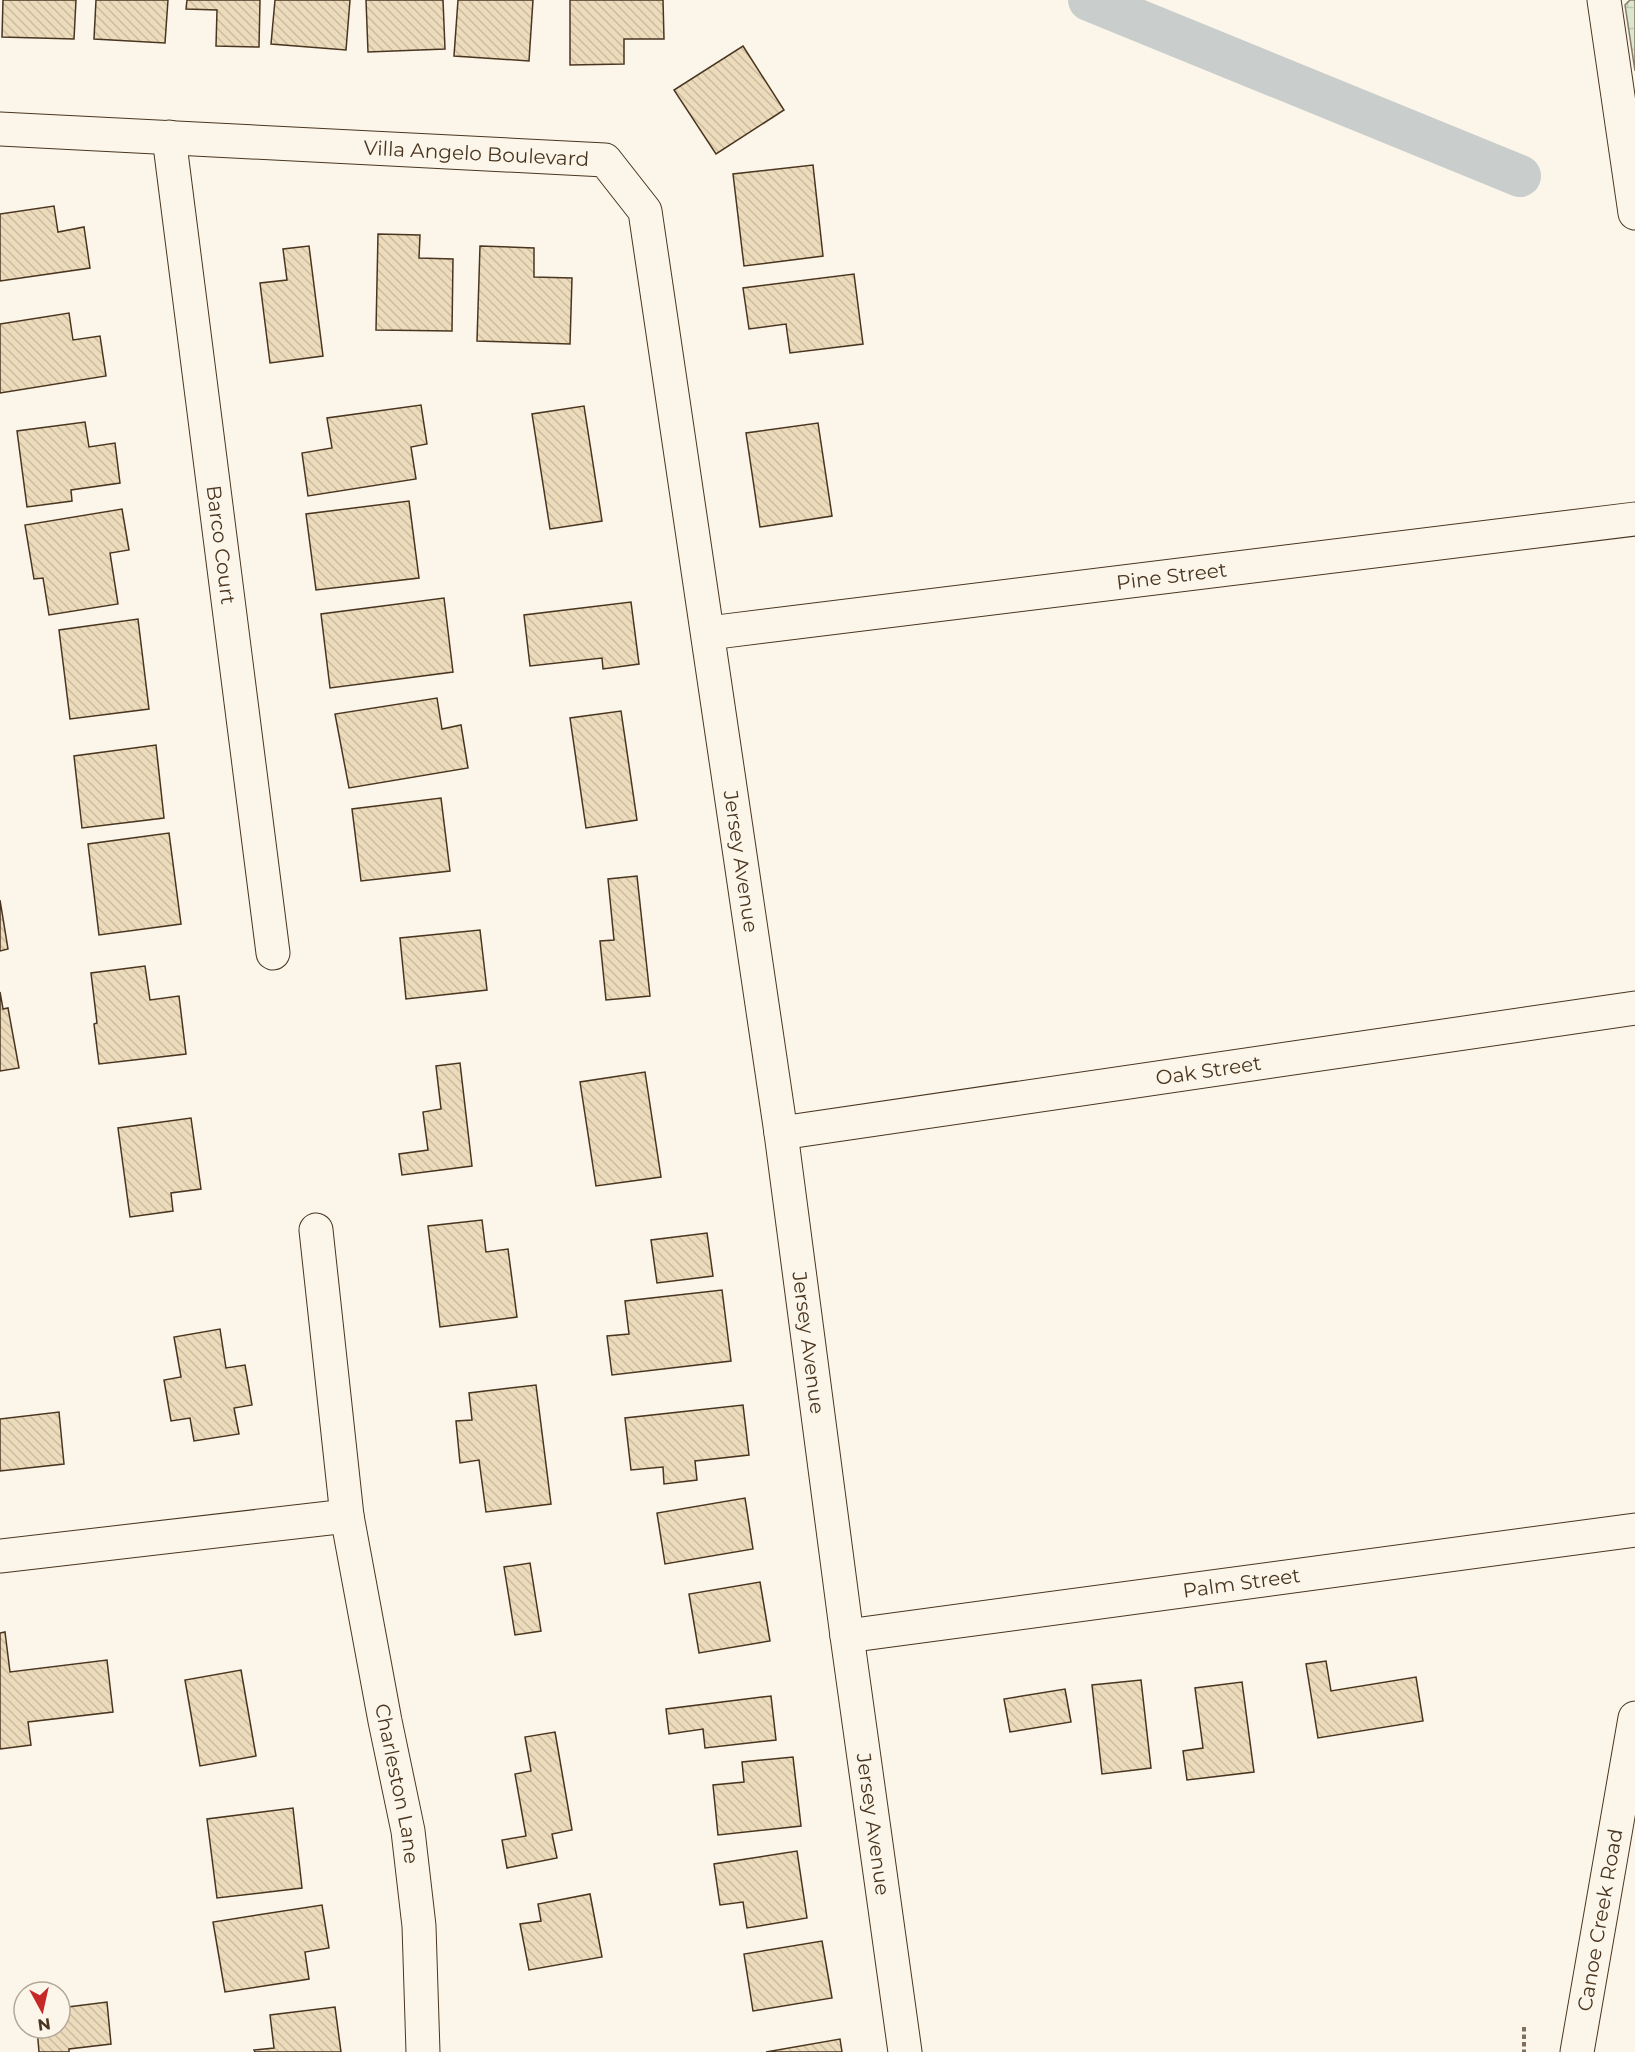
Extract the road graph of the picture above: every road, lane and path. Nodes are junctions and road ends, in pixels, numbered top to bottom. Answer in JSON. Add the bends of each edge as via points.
{"nodes":[{"id":1,"x":1604,"y":0,"type":"edge"},
{"id":2,"x":0,"y":129,"type":"edge"},
{"id":3,"x":169,"y":137,"type":"junction"},
{"id":4,"x":1635,"y":212,"type":"edge"},
{"id":5,"x":1635,"y":519,"type":"edge"},
{"id":6,"x":709,"y":633,"type":"junction"},
{"id":7,"x":273,"y":953,"type":"dead end"},
{"id":8,"x":1635,"y":1008,"type":"edge"},
{"id":9,"x":781,"y":1133,"type":"junction"},
{"id":10,"x":316,"y":1230,"type":"dead end"},
{"id":11,"x":347,"y":1516,"type":"junction"},
{"id":12,"x":1635,"y":1530,"type":"edge"},
{"id":13,"x":0,"y":1556,"type":"edge"},
{"id":14,"x":847,"y":1636,"type":"junction"},
{"id":15,"x":1635,"y":1718,"type":"edge"},
{"id":16,"x":1524,"y":2027,"type":"dead end"},
{"id":17,"x":423,"y":2052,"type":"edge"},
{"id":18,"x":905,"y":2052,"type":"edge"},
{"id":19,"x":1524,"y":2052,"type":"edge"},
{"id":20,"x":1577,"y":2052,"type":"edge"}],
"edges":[{"from":1,"to":4,"type":"street"},
{"from":2,"to":3,"type":"street","name":"Villa Angelo Boulevard"},
{"from":3,"to":6,"type":"street","name":"Villa Angelo Boulevard","via":[[605,160],[645,211]]},
{"from":3,"to":7,"type":"street","name":"Barco Court"},
{"from":5,"to":6,"type":"street","name":"Pine Street"},
{"from":6,"to":9,"type":"street","name":"Jersey Avenue"},
{"from":8,"to":9,"type":"street","name":"Oak Street"},
{"from":9,"to":14,"type":"street","name":"Jersey Avenue"},
{"from":10,"to":11,"type":"street","name":"Charleston Lane"},
{"from":11,"to":13,"type":"street"},
{"from":11,"to":17,"type":"street","name":"Charleston Lane","via":[[408,1831],[419,1926]]},
{"from":12,"to":14,"type":"street","name":"Palm Street"},
{"from":14,"to":18,"type":"street","name":"Jersey Avenue"},
{"from":15,"to":20,"type":"street","name":"Canoe Creek Road"},
{"from":16,"to":19,"type":"path"}]}
